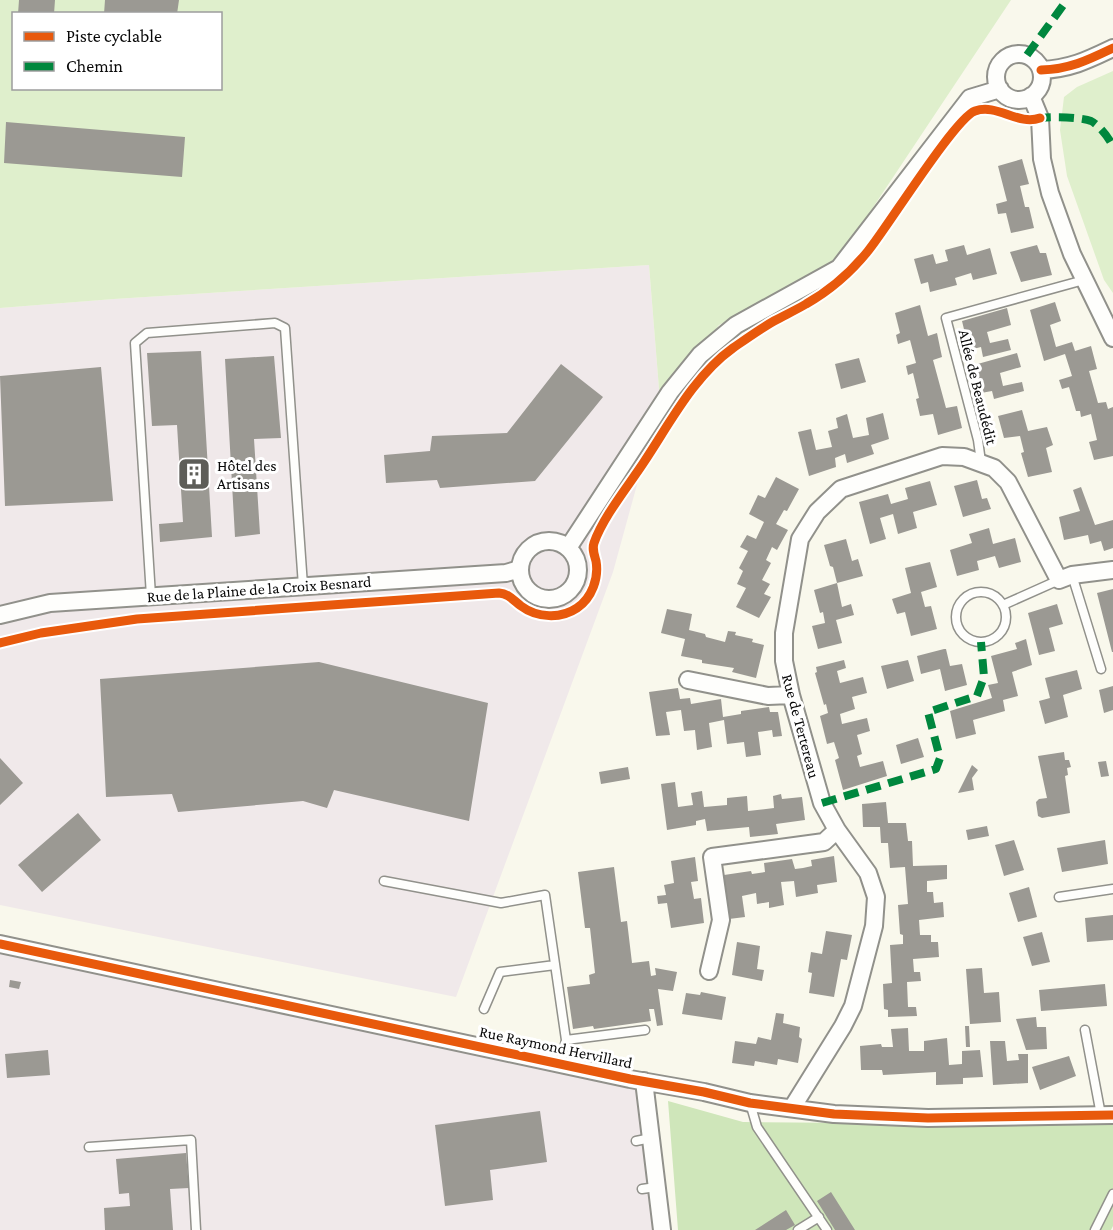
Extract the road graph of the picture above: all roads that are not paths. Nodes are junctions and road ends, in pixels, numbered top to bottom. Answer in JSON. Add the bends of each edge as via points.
{"nodes":[{"id":1,"x":1113,"y":48,"type":"edge"},
{"id":2,"x":1041,"y":70,"type":"junction"},
{"id":3,"x":1000,"y":89,"type":"junction"},
{"id":4,"x":1031,"y":96,"type":"junction"},
{"id":5,"x":1084,"y":280,"type":"junction"},
{"id":6,"x":1113,"y":338,"type":"edge"},
{"id":7,"x":981,"y":462,"type":"junction"},
{"id":8,"x":568,"y":548,"type":"junction"},
{"id":9,"x":520,"y":569,"type":"junction"},
{"id":10,"x":1113,"y":570,"type":"edge"},
{"id":11,"x":1065,"y":577,"type":"junction"},
{"id":12,"x":303,"y":586,"type":"junction"},
{"id":13,"x":152,"y":596,"type":"junction"},
{"id":14,"x":1003,"y":605,"type":"junction"},
{"id":15,"x":0,"y":615,"type":"edge"},
{"id":16,"x":1101,"y":669,"type":"dead end"},
{"id":17,"x":688,"y":680,"type":"dead end"},
{"id":18,"x":791,"y":694,"type":"junction"},
{"id":19,"x":837,"y":830,"type":"junction"},
{"id":20,"x":384,"y":881,"type":"dead end"},
{"id":21,"x":1113,"y":889,"type":"edge"},
{"id":22,"x":1059,"y":897,"type":"dead end"},
{"id":23,"x":0,"y":944,"type":"edge"},
{"id":24,"x":555,"y":965,"type":"junction"},
{"id":25,"x":709,"y":971,"type":"dead end"},
{"id":26,"x":484,"y":1009,"type":"dead end"},
{"id":27,"x":645,"y":1030,"type":"dead end"},
{"id":28,"x":1085,"y":1030,"type":"dead end"},
{"id":29,"x":566,"y":1040,"type":"junction"},
{"id":30,"x":561,"y":1063,"type":"junction"},
{"id":31,"x":644,"y":1081,"type":"junction"},
{"id":32,"x":750,"y":1103,"type":"junction"},
{"id":33,"x":792,"y":1108,"type":"junction"},
{"id":34,"x":1107,"y":1115,"type":"edge"},
{"id":35,"x":89,"y":1147,"type":"dead end"},
{"id":36,"x":1113,"y":1194,"type":"edge"},
{"id":37,"x":819,"y":1217,"type":"junction"},
{"id":38,"x":196,"y":1230,"type":"edge"},
{"id":39,"x":662,"y":1230,"type":"edge"},
{"id":40,"x":798,"y":1230,"type":"edge"},
{"id":41,"x":827,"y":1230,"type":"edge"},
{"id":42,"x":1095,"y":1230,"type":"edge"}],
"edges":[{"from":1,"to":2,"type":"street","via":[[1081,63]]},
{"from":2,"to":3,"type":"street","via":[[1027,55],[1009,56],[997,71]]},
{"from":2,"to":4,"type":"street","via":[[1040,87]]},
{"from":3,"to":4,"type":"street","via":[[1014,99]]},
{"from":3,"to":8,"type":"street","via":[[970,98],[839,268],[736,325],[700,355],[670,393]]},
{"from":4,"to":5,"type":"street","via":[[1040,118],[1045,179]]},
{"from":5,"to":6,"type":"street"},
{"from":5,"to":7,"type":"lane","name":"Allée de Beaudédit","via":[[946,318]]},
{"from":7,"to":11,"type":"street","name":"Rue de Tertereau","via":[[1008,482]]},
{"from":7,"to":18,"type":"street","name":"Rue de Tertereau","via":[[942,456],[841,489],[817,512],[800,539],[784,633],[784,661]]},
{"from":8,"to":9,"type":"street","via":[[548,540],[537,543],[522,558]]},
{"from":8,"to":9,"type":"street","via":[[578,566],[573,586],[566,594],[556,598],[535,595],[527,589]]},
{"from":9,"to":12,"type":"street","name":"Rue de la Plaine de la Croix Besnard"},
{"from":10,"to":11,"type":"street"},
{"from":11,"to":14,"type":"lane"},
{"from":11,"to":16,"type":"lane"},
{"from":12,"to":13,"type":"street","name":"Rue de la Plaine de la Croix Besnard"},
{"from":12,"to":13,"type":"lane","via":[[285,328],[275,323],[147,333],[135,343]]},
{"from":13,"to":15,"type":"street","name":"Rue de la Plaine de la Croix Besnard","via":[[50,603]]},
{"from":14,"to":14,"type":"lane","via":[[989,593],[972,594],[958,605],[959,630],[972,641],[989,640],[1002,629]]},
{"from":17,"to":18,"type":"street","via":[[768,696]]},
{"from":18,"to":19,"type":"street","name":"Rue de Tertereau","via":[[822,803]]},
{"from":19,"to":25,"type":"street","via":[[824,842],[712,857],[721,920]]},
{"from":19,"to":33,"type":"street","name":"Rue de Tertereau","via":[[868,873],[876,897],[874,926],[853,1006]]},
{"from":20,"to":24,"type":"lane","via":[[501,903],[545,895]]},
{"from":21,"to":22,"type":"lane"},
{"from":23,"to":30,"type":"street","name":"Rue Raymond Hervillard"},
{"from":24,"to":26,"type":"lane","via":[[500,972]]},
{"from":24,"to":29,"type":"lane"},
{"from":27,"to":29,"type":"lane"},
{"from":28,"to":34,"type":"lane"},
{"from":29,"to":30,"type":"lane"},
{"from":30,"to":31,"type":"street","name":"Rue Raymond Hervillard"},
{"from":31,"to":32,"type":"street","name":"Rue Raymond Hervillard"},
{"from":31,"to":39,"type":"street","via":[[649,1188]]},
{"from":32,"to":33,"type":"street","name":"Rue Raymond Hervillard"},
{"from":32,"to":37,"type":"lane","via":[[758,1127]]},
{"from":33,"to":34,"type":"street","name":"Rue Raymond Hervillard","via":[[928,1118]]},
{"from":35,"to":38,"type":"lane","via":[[191,1140]]},
{"from":36,"to":42,"type":"lane"},
{"from":37,"to":40,"type":"lane"},
{"from":37,"to":41,"type":"lane"}]}
